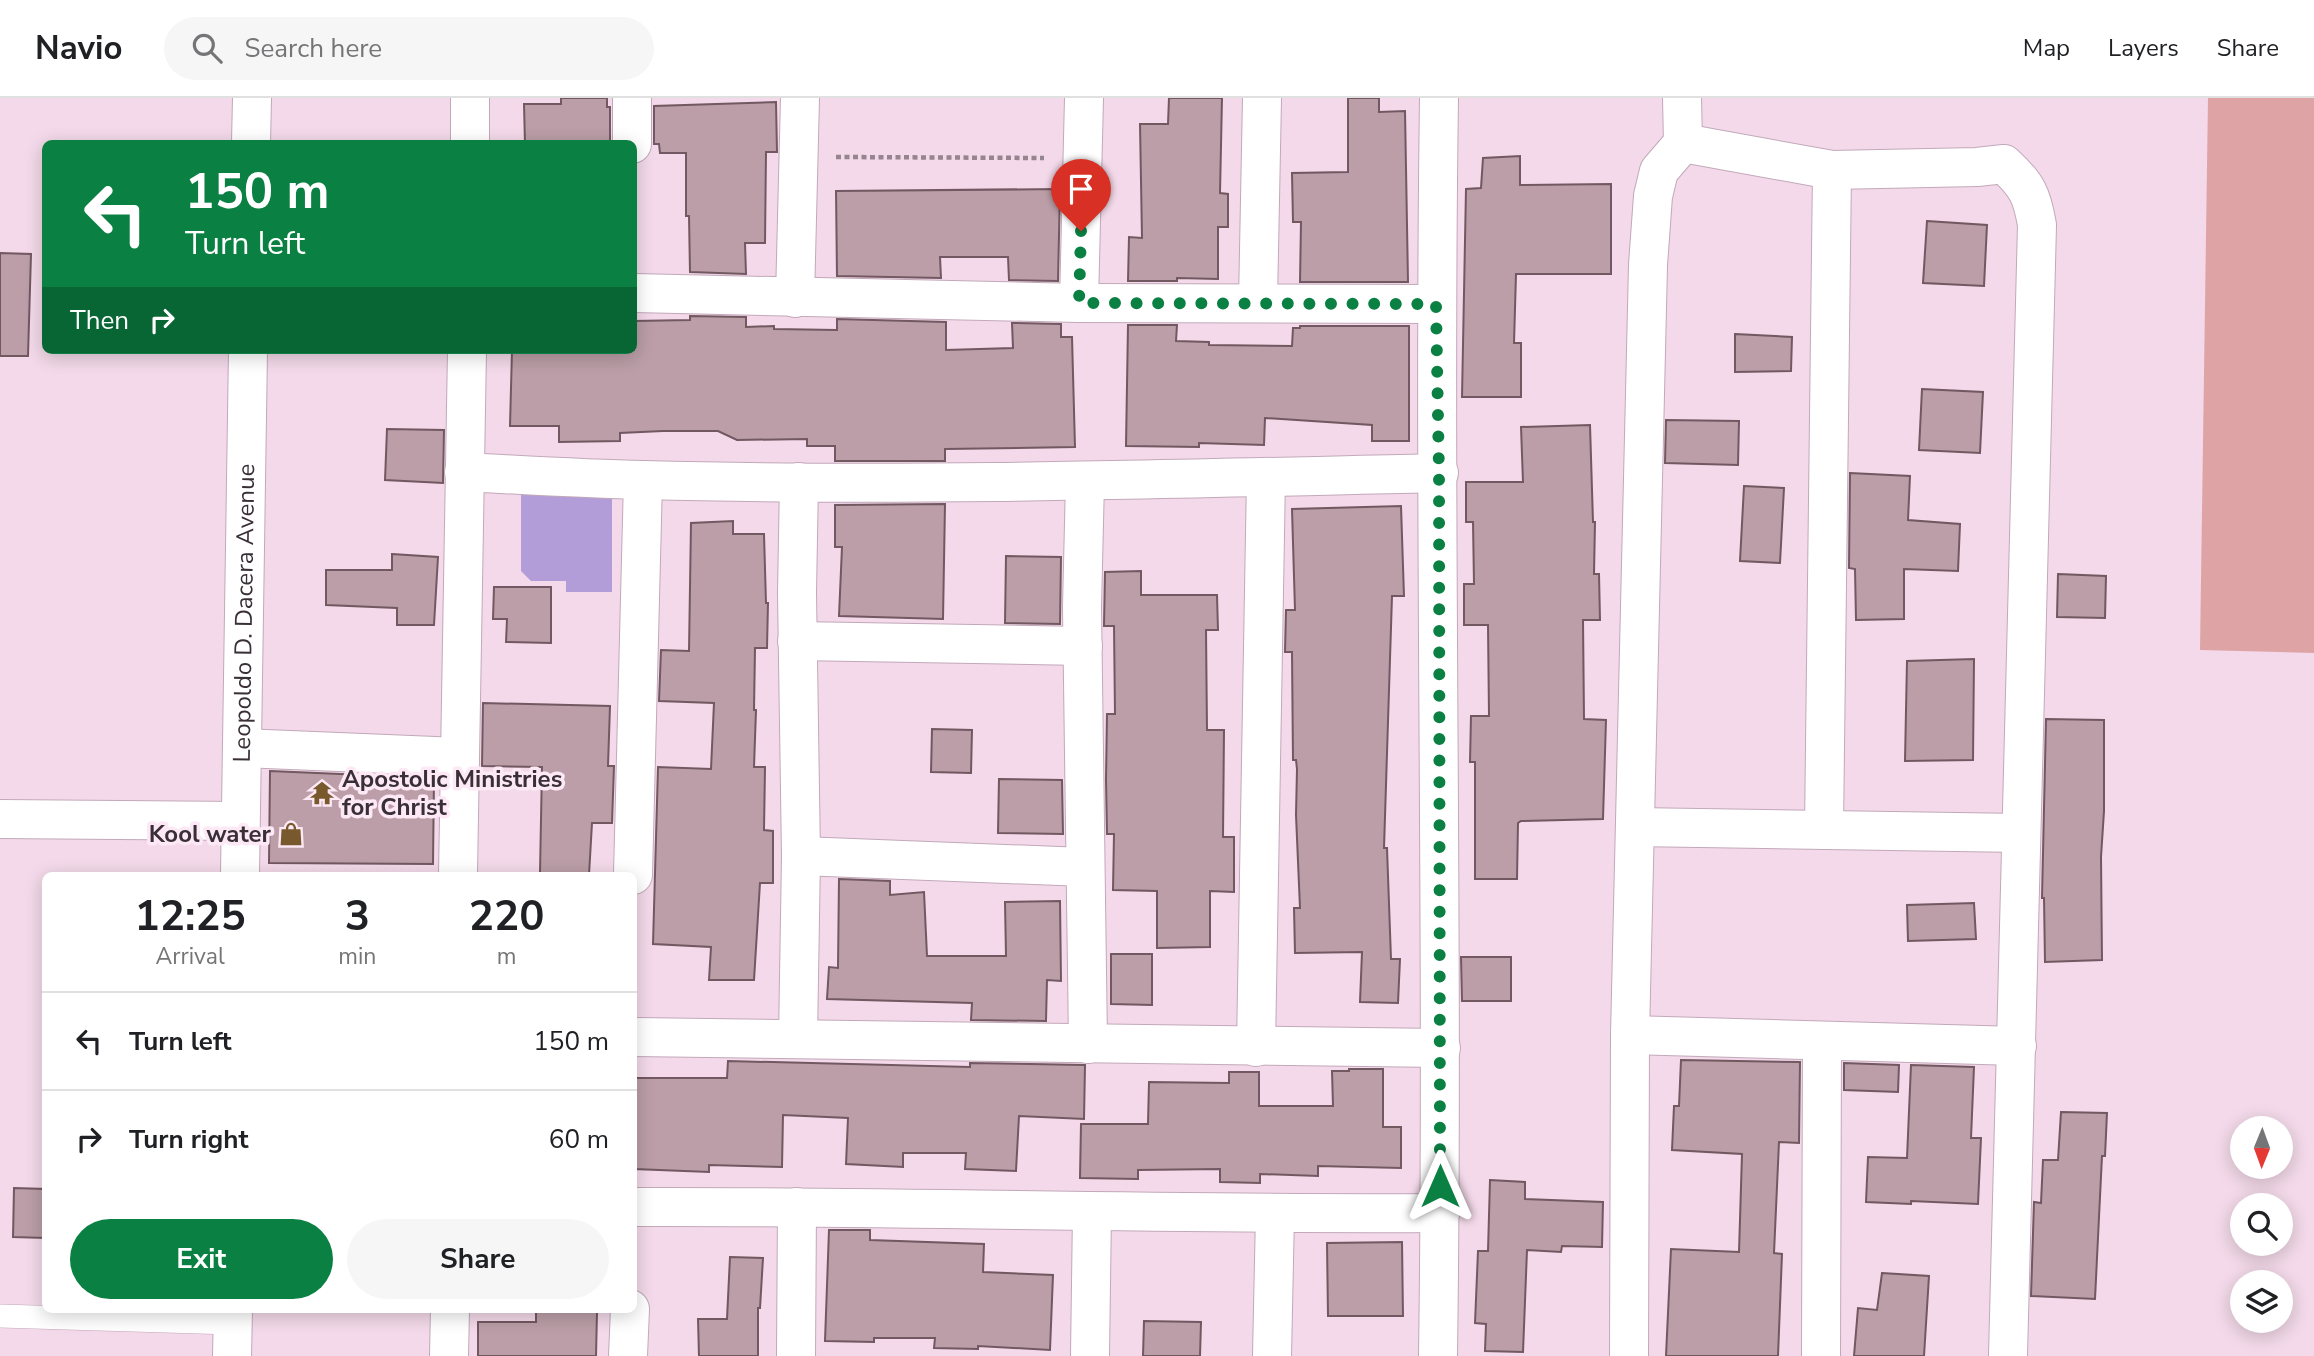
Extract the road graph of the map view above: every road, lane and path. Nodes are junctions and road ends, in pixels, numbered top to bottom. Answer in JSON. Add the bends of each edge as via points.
{"nodes":[{"id":1,"x":252,"y":98,"type":"edge"},
{"id":2,"x":470,"y":98,"type":"edge"},
{"id":3,"x":632,"y":98,"type":"edge"},
{"id":4,"x":800,"y":98,"type":"edge"},
{"id":5,"x":1084,"y":98,"type":"edge"},
{"id":6,"x":1262,"y":98,"type":"edge"},
{"id":7,"x":1439,"y":98,"type":"edge"},
{"id":8,"x":1682,"y":98,"type":"edge"},
{"id":9,"x":251,"y":140,"type":"edge"},
{"id":10,"x":470,"y":140,"type":"edge"},
{"id":11,"x":632,"y":140,"type":"edge"},
{"id":12,"x":1683,"y":143,"type":"junction"},
{"id":13,"x":799,"y":156,"type":"junction"},
{"id":14,"x":1084,"y":159,"type":"junction"},
{"id":15,"x":1832,"y":170,"type":"junction"},
{"id":16,"x":637,"y":293,"type":"edge"},
{"id":17,"x":795,"y":298,"type":"junction"},
{"id":18,"x":1258,"y":302,"type":"junction"},
{"id":19,"x":1079,"y":303,"type":"junction"},
{"id":20,"x":1436,"y":304,"type":"junction"},
{"id":21,"x":248,"y":354,"type":"edge"},
{"id":22,"x":467,"y":354,"type":"edge"},
{"id":23,"x":464,"y":472,"type":"junction"},
{"id":24,"x":1439,"y":473,"type":"junction"},
{"id":25,"x":1266,"y":477,"type":"junction"},
{"id":26,"x":643,"y":480,"type":"junction"},
{"id":27,"x":799,"y":481,"type":"junction"},
{"id":28,"x":1085,"y":481,"type":"junction"},
{"id":29,"x":797,"y":641,"type":"junction"},
{"id":30,"x":1083,"y":646,"type":"junction"},
{"id":31,"x":242,"y":748,"type":"junction"},
{"id":32,"x":458,"y":757,"type":"junction"},
{"id":33,"x":0,"y":819,"type":"edge"},
{"id":34,"x":240,"y":821,"type":"junction"},
{"id":35,"x":1635,"y":827,"type":"junction"},
{"id":36,"x":1824,"y":830,"type":"junction"},
{"id":37,"x":2021,"y":833,"type":"junction"},
{"id":38,"x":802,"y":856,"type":"junction"},
{"id":39,"x":1084,"y":867,"type":"junction"},
{"id":40,"x":240,"y":872,"type":"edge"},
{"id":41,"x":458,"y":872,"type":"edge"},
{"id":42,"x":633,"y":872,"type":"edge"},
{"id":43,"x":1630,"y":1035,"type":"junction"},
{"id":44,"x":637,"y":1037,"type":"edge"},
{"id":45,"x":798,"y":1039,"type":"junction"},
{"id":46,"x":1822,"y":1041,"type":"junction"},
{"id":47,"x":1088,"y":1044,"type":"junction"},
{"id":48,"x":2017,"y":1046,"type":"junction"},
{"id":49,"x":1256,"y":1047,"type":"junction"},
{"id":50,"x":1440,"y":1048,"type":"junction"},
{"id":51,"x":637,"y":1207,"type":"edge"},
{"id":52,"x":797,"y":1207,"type":"junction"},
{"id":53,"x":1092,"y":1212,"type":"junction"},
{"id":54,"x":1440,"y":1213,"type":"junction"},
{"id":55,"x":1275,"y":1214,"type":"junction"},
{"id":56,"x":450,"y":1313,"type":"edge"},
{"id":57,"x":629,"y":1313,"type":"edge"},
{"id":58,"x":0,"y":1317,"type":"edge"},
{"id":59,"x":232,"y":1329,"type":"edge"},
{"id":60,"x":449,"y":1356,"type":"edge"},
{"id":61,"x":628,"y":1356,"type":"edge"},
{"id":62,"x":796,"y":1356,"type":"edge"},
{"id":63,"x":1090,"y":1356,"type":"edge"},
{"id":64,"x":1272,"y":1356,"type":"edge"},
{"id":65,"x":1438,"y":1356,"type":"edge"},
{"id":66,"x":1629,"y":1356,"type":"edge"},
{"id":67,"x":1821,"y":1356,"type":"edge"},
{"id":68,"x":2008,"y":1356,"type":"edge"}],
"edges":[{"from":1,"to":9,"type":"street"},
{"from":2,"to":10,"type":"street"},
{"from":3,"to":11,"type":"street"},
{"from":4,"to":13,"type":"street"},
{"from":5,"to":14,"type":"street"},
{"from":6,"to":18,"type":"street"},
{"from":7,"to":20,"type":"street"},
{"from":8,"to":12,"type":"street"},
{"from":12,"to":15,"type":"street"},
{"from":12,"to":35,"type":"street","via":[[1659,171],[1648,265]]},
{"from":13,"to":14,"type":"path"},
{"from":13,"to":17,"type":"street"},
{"from":14,"to":19,"type":"street"},
{"from":15,"to":36,"type":"street"},
{"from":15,"to":37,"type":"street","via":[[2004,164],[2023,181],[2032,198],[2037,225]]},
{"from":16,"to":17,"type":"street"},
{"from":17,"to":19,"type":"street"},
{"from":18,"to":19,"type":"street"},
{"from":18,"to":20,"type":"street"},
{"from":20,"to":24,"type":"street"},
{"from":21,"to":31,"type":"street","name":"Leopoldo D. Dacera Avenue"},
{"from":22,"to":23,"type":"street"},
{"from":23,"to":26,"type":"street"},
{"from":23,"to":32,"type":"street"},
{"from":24,"to":25,"type":"street"},
{"from":24,"to":50,"type":"street"},
{"from":25,"to":28,"type":"street"},
{"from":25,"to":49,"type":"street"},
{"from":26,"to":27,"type":"street"},
{"from":26,"to":42,"type":"street"},
{"from":27,"to":28,"type":"street"},
{"from":27,"to":29,"type":"street"},
{"from":28,"to":30,"type":"street"},
{"from":29,"to":30,"type":"street"},
{"from":29,"to":38,"type":"street"},
{"from":30,"to":39,"type":"street"},
{"from":31,"to":32,"type":"street"},
{"from":31,"to":34,"type":"street","name":"Leopoldo D. Dacera Avenue"},
{"from":32,"to":41,"type":"street"},
{"from":33,"to":34,"type":"street"},
{"from":34,"to":40,"type":"street","name":"Leopoldo D. Dacera Avenue"},
{"from":35,"to":36,"type":"street"},
{"from":35,"to":43,"type":"street"},
{"from":36,"to":37,"type":"street"},
{"from":37,"to":48,"type":"street"},
{"from":38,"to":39,"type":"street"},
{"from":38,"to":45,"type":"street"},
{"from":39,"to":47,"type":"street"},
{"from":43,"to":46,"type":"street"},
{"from":43,"to":66,"type":"street"},
{"from":44,"to":45,"type":"street"},
{"from":45,"to":47,"type":"street"},
{"from":46,"to":48,"type":"street"},
{"from":46,"to":67,"type":"street"},
{"from":47,"to":49,"type":"street"},
{"from":48,"to":68,"type":"street"},
{"from":49,"to":50,"type":"street"},
{"from":50,"to":54,"type":"street"},
{"from":51,"to":52,"type":"street"},
{"from":52,"to":53,"type":"street"},
{"from":52,"to":62,"type":"street"},
{"from":53,"to":55,"type":"street"},
{"from":53,"to":63,"type":"street"},
{"from":54,"to":55,"type":"street"},
{"from":54,"to":65,"type":"street"},
{"from":55,"to":64,"type":"street"},
{"from":56,"to":60,"type":"street"},
{"from":57,"to":61,"type":"street"},
{"from":58,"to":59,"type":"lane"}]}
